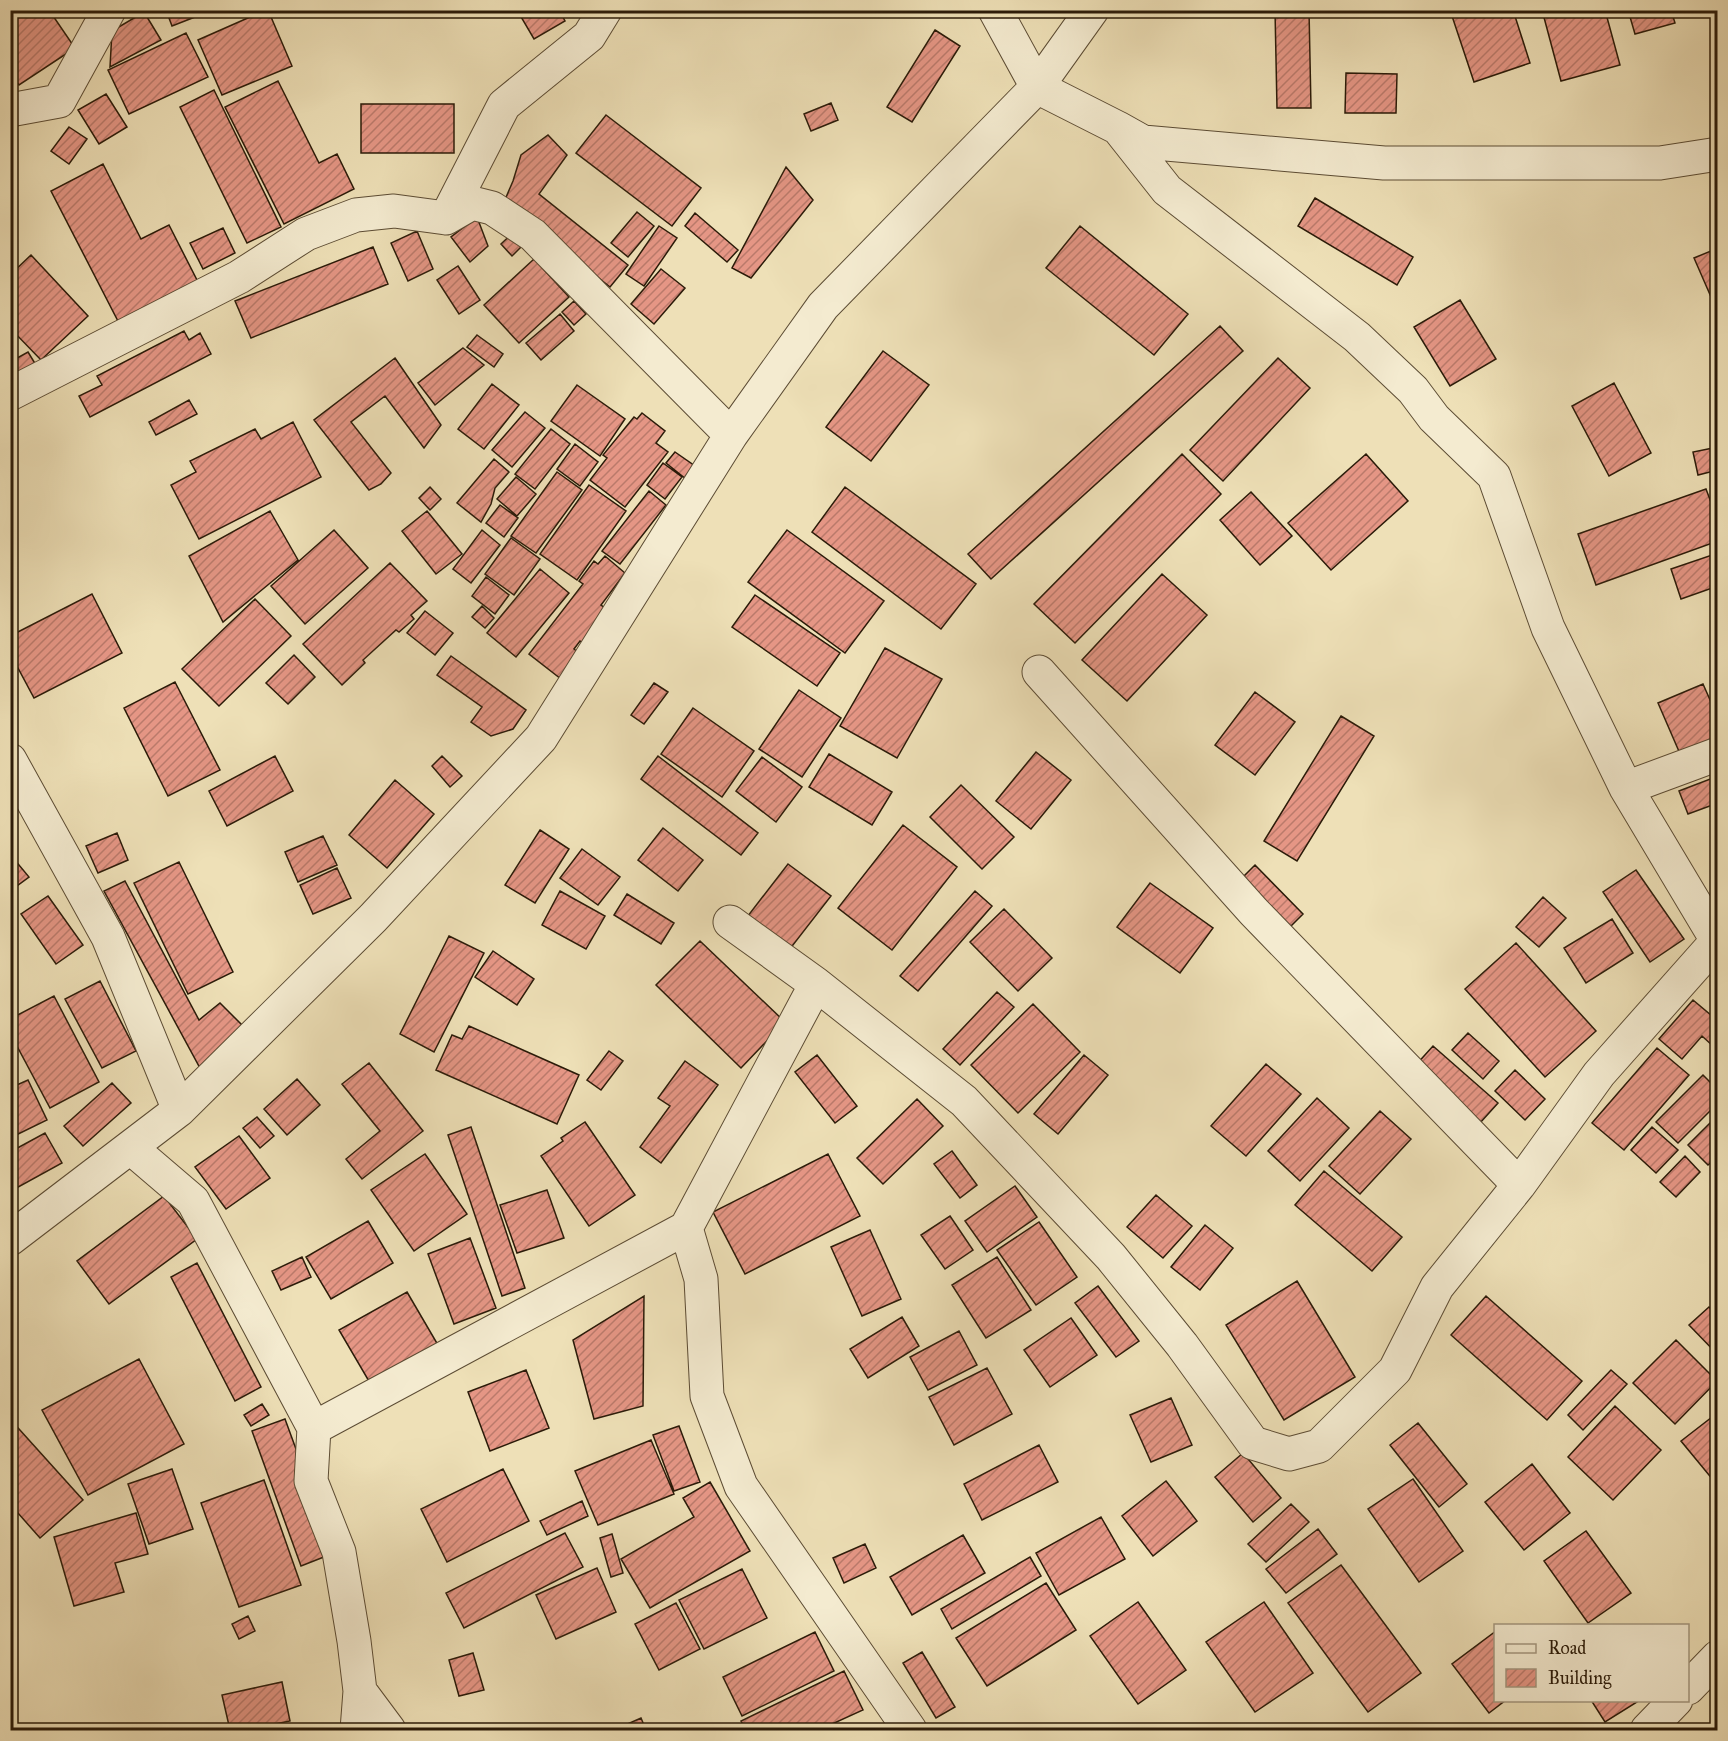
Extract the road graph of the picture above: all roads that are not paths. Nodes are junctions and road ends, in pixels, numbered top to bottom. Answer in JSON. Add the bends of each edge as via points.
{"nodes":[{"id":1,"x":109,"y":10,"type":"edge"},
{"id":2,"x":605,"y":10,"type":"edge"},
{"id":3,"x":995,"y":10,"type":"edge"},
{"id":4,"x":1092,"y":10,"type":"edge"},
{"id":5,"x":1037,"y":87,"type":"junction"},
{"id":6,"x":10,"y":110,"type":"edge"},
{"id":7,"x":1118,"y":128,"type":"junction"},
{"id":8,"x":1718,"y":154,"type":"edge"},
{"id":9,"x":446,"y":218,"type":"junction"},
{"id":10,"x":10,"y":394,"type":"edge"},
{"id":11,"x":731,"y":435,"type":"junction"},
{"id":12,"x":1039,"y":672,"type":"dead end"},
{"id":13,"x":1718,"y":754,"type":"edge"},
{"id":14,"x":10,"y":760,"type":"edge"},
{"id":15,"x":1626,"y":788,"type":"junction"},
{"id":16,"x":730,"y":922,"type":"dead end"},
{"id":17,"x":1717,"y":942,"type":"edge"},
{"id":18,"x":816,"y":984,"type":"junction"},
{"id":19,"x":178,"y":1110,"type":"junction"},
{"id":20,"x":131,"y":1148,"type":"junction"},
{"id":21,"x":1519,"y":1185,"type":"junction"},
{"id":22,"x":686,"y":1228,"type":"junction"},
{"id":23,"x":10,"y":1239,"type":"edge"},
{"id":24,"x":314,"y":1428,"type":"junction"},
{"id":25,"x":1718,"y":1657,"type":"edge"},
{"id":26,"x":1689,"y":1687,"type":"edge"},
{"id":27,"x":360,"y":1691,"type":"junction"},
{"id":28,"x":1675,"y":1702,"type":"edge"},
{"id":29,"x":357,"y":1731,"type":"edge"},
{"id":30,"x":389,"y":1731,"type":"edge"},
{"id":31,"x":910,"y":1731,"type":"edge"},
{"id":32,"x":1647,"y":1731,"type":"edge"}],
"edges":[{"from":1,"to":6,"type":"street","via":[[59,101]]},
{"from":2,"to":9,"type":"street","via":[[589,36],[504,105]]},
{"from":3,"to":5,"type":"street"},
{"from":4,"to":5,"type":"street"},
{"from":5,"to":7,"type":"street"},
{"from":5,"to":11,"type":"street","via":[[823,306]]},
{"from":7,"to":8,"type":"street","via":[[1143,142],[1384,163],[1660,163]]},
{"from":7,"to":15,"type":"street","via":[[1167,190],[1357,337],[1494,476],[1548,628]]},
{"from":9,"to":10,"type":"street","via":[[394,211],[356,215],[306,234],[239,277]]},
{"from":9,"to":11,"type":"street","via":[[472,203],[492,208],[533,236]]},
{"from":11,"to":19,"type":"street","via":[[541,738],[373,918]]},
{"from":12,"to":21,"type":"street","via":[[1254,912]]},
{"from":13,"to":15,"type":"street"},
{"from":14,"to":19,"type":"street","via":[[108,937]]},
{"from":15,"to":17,"type":"street"},
{"from":16,"to":18,"type":"street"},
{"from":17,"to":21,"type":"street","via":[[1599,1074]]},
{"from":18,"to":21,"type":"street","via":[[964,1101],[1111,1257],[1182,1345],[1253,1443],[1289,1454],[1319,1446],[1395,1370],[1437,1287]]},
{"from":18,"to":22,"type":"street"},
{"from":19,"to":20,"type":"street"},
{"from":20,"to":23,"type":"street"},
{"from":20,"to":24,"type":"street","via":[[193,1201]]},
{"from":22,"to":24,"type":"street"},
{"from":22,"to":31,"type":"street","via":[[701,1279],[707,1396],[741,1486]]},
{"from":24,"to":27,"type":"street","via":[[311,1481],[339,1552]]},
{"from":25,"to":26,"type":"street"},
{"from":27,"to":29,"type":"street"},
{"from":27,"to":30,"type":"street"},
{"from":28,"to":32,"type":"street"}]}
